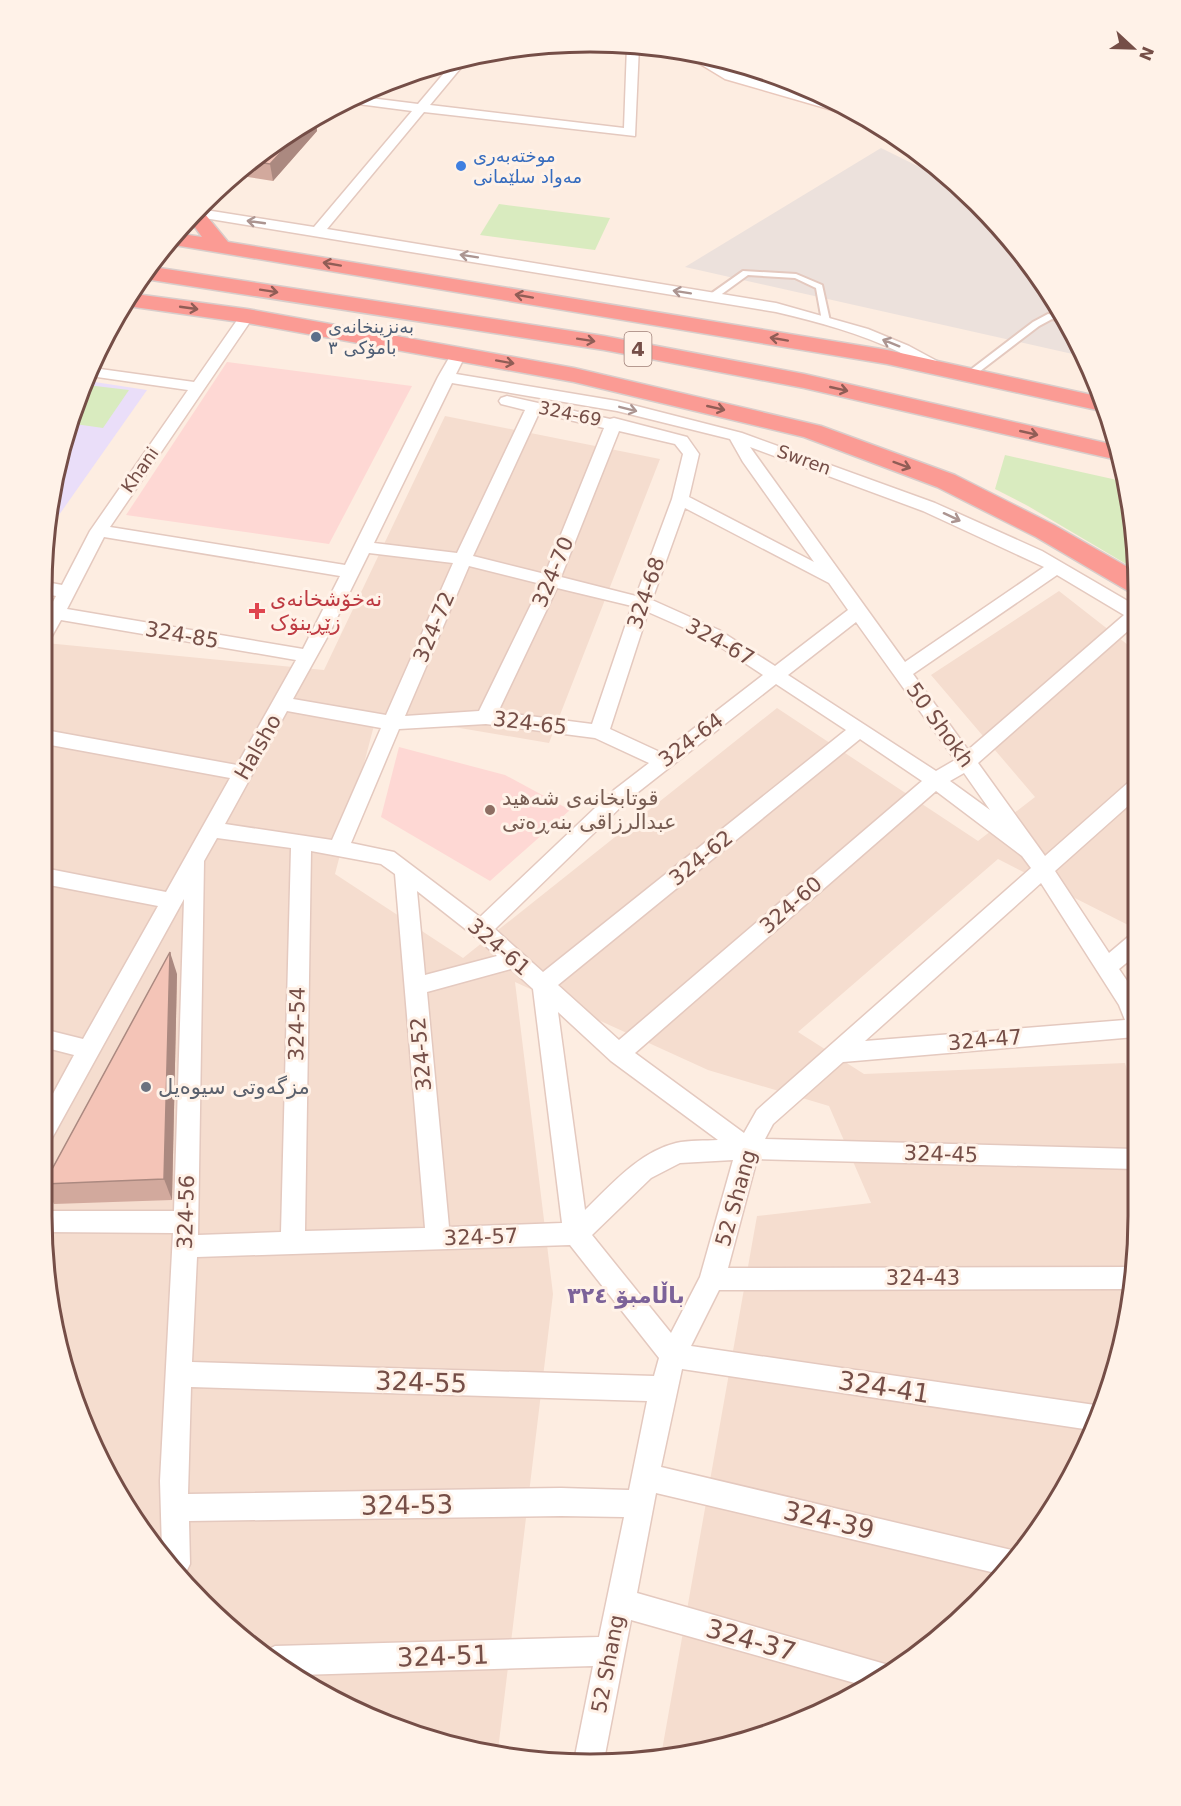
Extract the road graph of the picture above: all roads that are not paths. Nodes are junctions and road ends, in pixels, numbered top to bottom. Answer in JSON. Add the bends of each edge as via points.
{"nodes":[{"id":1,"x":633,"y":55,"type":"edge"},
{"id":2,"x":720,"y":69,"type":"edge"},
{"id":3,"x":453,"y":71,"type":"edge"},
{"id":4,"x":766,"y":82,"type":"edge"},
{"id":5,"x":762,"y":84,"type":"junction"},
{"id":6,"x":801,"y":95,"type":"edge"},
{"id":7,"x":367,"y":101,"type":"edge"},
{"id":8,"x":419,"y":109,"type":"junction"},
{"id":9,"x":206,"y":215,"type":"edge"},
{"id":10,"x":200,"y":220,"type":"edge"},
{"id":11,"x":318,"y":231,"type":"junction"},
{"id":12,"x":183,"y":240,"type":"edge"},
{"id":13,"x":219,"y":245,"type":"junction"},
{"id":14,"x":156,"y":274,"type":"edge"},
{"id":15,"x":712,"y":297,"type":"junction"},
{"id":16,"x":137,"y":301,"type":"edge"},
{"id":17,"x":247,"y":316,"type":"junction"},
{"id":18,"x":1052,"y":316,"type":"edge"},
{"id":19,"x":826,"y":321,"type":"junction"},
{"id":20,"x":458,"y":354,"type":"junction"},
{"id":21,"x":943,"y":370,"type":"junction"},
{"id":22,"x":99,"y":373,"type":"edge"},
{"id":23,"x":968,"y":376,"type":"junction"},
{"id":24,"x":444,"y":381,"type":"junction"},
{"id":25,"x":804,"y":381,"type":"junction"},
{"id":26,"x":199,"y":387,"type":"junction"},
{"id":27,"x":652,"y":393,"type":"junction"},
{"id":28,"x":1095,"y":403,"type":"edge"},
{"id":29,"x":534,"y":407,"type":"junction"},
{"id":30,"x":614,"y":423,"type":"junction"},
{"id":31,"x":736,"y":436,"type":"junction"},
{"id":32,"x":1110,"y":451,"type":"edge"},
{"id":33,"x":691,"y":454,"type":"joint"},
{"id":34,"x":680,"y":499,"type":"junction"},
{"id":35,"x":99,"y":531,"type":"junction"},
{"id":36,"x":363,"y":547,"type":"junction"},
{"id":37,"x":464,"y":560,"type":"junction"},
{"id":38,"x":1056,"y":567,"type":"junction"},
{"id":39,"x":351,"y":572,"type":"junction"},
{"id":40,"x":1128,"y":579,"type":"edge"},
{"id":41,"x":551,"y":581,"type":"junction"},
{"id":42,"x":837,"y":581,"type":"junction"},
{"id":43,"x":52,"y":589,"type":"edge"},
{"id":44,"x":68,"y":591,"type":"junction"},
{"id":45,"x":642,"y":603,"type":"junction"},
{"id":46,"x":1128,"y":609,"type":"edge"},
{"id":47,"x":858,"y":611,"type":"junction"},
{"id":48,"x":56,"y":613,"type":"junction"},
{"id":49,"x":52,"y":621,"type":"edge"},
{"id":50,"x":1128,"y":622,"type":"edge"},
{"id":51,"x":308,"y":656,"type":"junction"},
{"id":52,"x":902,"y":673,"type":"junction"},
{"id":53,"x":776,"y":675,"type":"junction"},
{"id":54,"x":282,"y":704,"type":"junction"},
{"id":55,"x":486,"y":717,"type":"junction"},
{"id":56,"x":392,"y":723,"type":"junction"},
{"id":57,"x":859,"y":730,"type":"junction"},
{"id":58,"x":599,"y":732,"type":"junction"},
{"id":59,"x":52,"y":738,"type":"edge"},
{"id":60,"x":662,"y":761,"type":"junction"},
{"id":61,"x":967,"y":762,"type":"junction"},
{"id":62,"x":243,"y":773,"type":"junction"},
{"id":63,"x":936,"y":780,"type":"junction"},
{"id":64,"x":1128,"y":794,"type":"edge"},
{"id":65,"x":211,"y":830,"type":"junction"},
{"id":66,"x":301,"y":842,"type":"junction"},
{"id":67,"x":338,"y":850,"type":"junction"},
{"id":68,"x":1029,"y":850,"type":"junction"},
{"id":69,"x":195,"y":859,"type":"junction"},
{"id":70,"x":1043,"y":869,"type":"junction"},
{"id":71,"x":405,"y":871,"type":"junction"},
{"id":72,"x":52,"y":878,"type":"edge"},
{"id":73,"x":172,"y":901,"type":"junction"},
{"id":74,"x":481,"y":929,"type":"junction"},
{"id":75,"x":1128,"y":949,"type":"edge"},
{"id":76,"x":515,"y":960,"type":"junction"},
{"id":77,"x":1106,"y":967,"type":"junction"},
{"id":78,"x":543,"y":985,"type":"junction"},
{"id":79,"x":415,"y":986,"type":"junction"},
{"id":80,"x":1128,"y":1000,"type":"edge"},
{"id":81,"x":1128,"y":1029,"type":"edge"},
{"id":82,"x":52,"y":1040,"type":"edge"},
{"id":83,"x":89,"y":1050,"type":"junction"},
{"id":84,"x":836,"y":1053,"type":"junction"},
{"id":85,"x":620,"y":1054,"type":"junction"},
{"id":86,"x":52,"y":1117,"type":"edge"},
{"id":87,"x":748,"y":1149,"type":"junction"},
{"id":88,"x":1128,"y":1159,"type":"edge"},
{"id":89,"x":52,"y":1221,"type":"edge"},
{"id":90,"x":186,"y":1222,"type":"junction"},
{"id":91,"x":576,"y":1234,"type":"junction"},
{"id":92,"x":438,"y":1238,"type":"junction"},
{"id":93,"x":293,"y":1242,"type":"junction"},
{"id":94,"x":185,"y":1246,"type":"junction"},
{"id":95,"x":1125,"y":1278,"type":"edge"},
{"id":96,"x":712,"y":1279,"type":"junction"},
{"id":97,"x":673,"y":1355,"type":"junction"},
{"id":98,"x":179,"y":1374,"type":"junction"},
{"id":99,"x":663,"y":1389,"type":"junction"},
{"id":100,"x":1089,"y":1417,"type":"edge"},
{"id":101,"x":645,"y":1477,"type":"junction"},
{"id":102,"x":640,"y":1504,"type":"junction"},
{"id":103,"x":174,"y":1508,"type":"junction"},
{"id":104,"x":176,"y":1557,"type":"edge"},
{"id":105,"x":1003,"y":1561,"type":"edge"},
{"id":106,"x":621,"y":1603,"type":"junction"},
{"id":107,"x":611,"y":1651,"type":"junction"},
{"id":108,"x":289,"y":1661,"type":"edge"},
{"id":109,"x":872,"y":1673,"type":"edge"},
{"id":110,"x":590,"y":1754,"type":"edge"}],
"edges":[{"from":1,"to":8,"type":"street","via":[[630,133]]},
{"from":2,"to":5,"type":"street"},
{"from":3,"to":8,"type":"street"},
{"from":4,"to":5,"type":"street"},
{"from":5,"to":6,"type":"street"},
{"from":7,"to":8,"type":"street"},
{"from":8,"to":11,"type":"street"},
{"from":11,"to":9,"type":"street","one_way":true},
{"from":10,"to":13,"type":"highway"},
{"from":15,"to":11,"type":"street","one_way":true},
{"from":12,"to":13,"type":"highway","number":"4"},
{"from":21,"to":13,"type":"highway","number":"4","one_way":true,"via":[[887,357]]},
{"from":14,"to":25,"type":"highway","number":"4","one_way":true,"via":[[604,343]]},
{"from":15,"to":19,"type":"street"},
{"from":15,"to":19,"type":"lane","via":[[746,273],[796,276],[819,287]]},
{"from":16,"to":17,"type":"highway","one_way":true},
{"from":17,"to":20,"type":"highway"},
{"from":17,"to":26,"type":"street","name":"Khani"},
{"from":18,"to":23,"type":"lane","via":[[1036,324]]},
{"from":21,"to":19,"type":"street","one_way":true,"via":[[885,340]]},
{"from":20,"to":24,"type":"street","name":"Halsho"},
{"from":20,"to":27,"type":"highway","one_way":true},
{"from":21,"to":23,"type":"highway","number":"4"},
{"from":22,"to":26,"type":"street"},
{"from":23,"to":28,"type":"highway","number":"4"},
{"from":24,"to":29,"type":"street","name":"324-69"},
{"from":24,"to":31,"type":"street","name":"Swren","one_way":true,"via":[[617,406]]},
{"from":24,"to":36,"type":"street","name":"Halsho"},
{"from":25,"to":27,"type":"highway"},
{"from":25,"to":32,"type":"highway","number":"4","one_way":true},
{"from":26,"to":35,"type":"street","name":"Khani"},
{"from":27,"to":40,"type":"highway","one_way":true,"via":[[812,431],[946,481],[1046,531]]},
{"from":29,"to":30,"type":"street","name":"324-69"},
{"from":29,"to":37,"type":"street","name":"324-72"},
{"from":30,"to":33,"type":"street","name":"324-69","via":[[681,440]]},
{"from":30,"to":41,"type":"street","name":"324-70"},
{"from":31,"to":38,"type":"street","name":"Swren","one_way":true,"via":[[929,507]]},
{"from":31,"to":42,"type":"street","name":"50 Shokh"},
{"from":33,"to":34,"type":"street","name":"324-68"},
{"from":34,"to":42,"type":"street"},
{"from":34,"to":45,"type":"street","name":"324-68"},
{"from":35,"to":39,"type":"street"},
{"from":35,"to":44,"type":"street","name":"Khani"},
{"from":36,"to":37,"type":"street","name":"324-67"},
{"from":36,"to":39,"type":"street","name":"Halsho"},
{"from":37,"to":41,"type":"street","name":"324-67"},
{"from":37,"to":56,"type":"street","name":"324-72"},
{"from":38,"to":46,"type":"street","name":"Swren"},
{"from":38,"to":52,"type":"street"},
{"from":39,"to":51,"type":"street","name":"Halsho"},
{"from":41,"to":45,"type":"street","name":"324-67"},
{"from":41,"to":55,"type":"street","name":"324-70"},
{"from":42,"to":47,"type":"street","name":"50 Shokh"},
{"from":43,"to":44,"type":"street"},
{"from":44,"to":48,"type":"street","name":"Khani"},
{"from":45,"to":53,"type":"street","name":"324-67","via":[[713,634]]},
{"from":45,"to":58,"type":"street","name":"324-68"},
{"from":47,"to":52,"type":"street","name":"50 Shokh"},
{"from":47,"to":53,"type":"street","name":"324-64"},
{"from":48,"to":49,"type":"street","name":"Khani"},
{"from":48,"to":51,"type":"street","name":"324-85"},
{"from":50,"to":61,"type":"street","name":"324-60"},
{"from":51,"to":54,"type":"street","name":"Halsho"},
{"from":52,"to":61,"type":"street","name":"50 Shokh"},
{"from":53,"to":57,"type":"street","name":"324-67"},
{"from":53,"to":60,"type":"street","name":"324-64"},
{"from":54,"to":56,"type":"street","name":"324-65"},
{"from":54,"to":62,"type":"street","name":"Halsho"},
{"from":55,"to":56,"type":"street","name":"324-65"},
{"from":55,"to":58,"type":"street","name":"324-65"},
{"from":56,"to":67,"type":"street","name":"324-72"},
{"from":57,"to":63,"type":"street","name":"324-67"},
{"from":57,"to":78,"type":"street","name":"324-62"},
{"from":58,"to":60,"type":"street","name":"324-65"},
{"from":59,"to":62,"type":"street"},
{"from":60,"to":74,"type":"street","name":"324-64"},
{"from":61,"to":63,"type":"street","name":"324-60"},
{"from":61,"to":68,"type":"street","name":"50 Shokh"},
{"from":62,"to":65,"type":"street","name":"Halsho"},
{"from":63,"to":68,"type":"street","name":"324-67"},
{"from":63,"to":85,"type":"street","name":"324-60"},
{"from":64,"to":70,"type":"street","name":"52 Shang"},
{"from":65,"to":66,"type":"street","name":"324-61"},
{"from":65,"to":69,"type":"street","name":"Halsho"},
{"from":66,"to":67,"type":"street","name":"324-61"},
{"from":66,"to":93,"type":"street","name":"324-54"},
{"from":67,"to":71,"type":"street","name":"324-61","via":[[387,857]]},
{"from":68,"to":70,"type":"street","name":"50 Shokh"},
{"from":69,"to":73,"type":"street","name":"Halsho"},
{"from":69,"to":90,"type":"street","name":"324-56"},
{"from":70,"to":77,"type":"street","name":"50 Shokh"},
{"from":70,"to":84,"type":"street","name":"52 Shang"},
{"from":71,"to":74,"type":"street","name":"324-61"},
{"from":71,"to":79,"type":"street","name":"324-52"},
{"from":72,"to":73,"type":"street"},
{"from":73,"to":83,"type":"street","name":"Halsho"},
{"from":74,"to":76,"type":"street","name":"324-61"},
{"from":75,"to":77,"type":"street"},
{"from":76,"to":78,"type":"street","name":"324-61"},
{"from":76,"to":79,"type":"street"},
{"from":77,"to":80,"type":"street","name":"50 Shokh"},
{"from":78,"to":85,"type":"street","name":"324-61"},
{"from":78,"to":91,"type":"street"},
{"from":79,"to":92,"type":"street","name":"324-52"},
{"from":81,"to":84,"type":"street","name":"324-47"},
{"from":82,"to":83,"type":"street"},
{"from":83,"to":86,"type":"street","name":"Halsho"},
{"from":84,"to":87,"type":"street","name":"52 Shang","via":[[765,1117]]},
{"from":85,"to":87,"type":"street","name":"324-61"},
{"from":87,"to":88,"type":"street","name":"324-45"},
{"from":87,"to":91,"type":"street","via":[[677,1153],[643,1171]]},
{"from":87,"to":96,"type":"street","name":"52 Shang"},
{"from":89,"to":90,"type":"street"},
{"from":90,"to":94,"type":"street","name":"324-56"},
{"from":91,"to":92,"type":"street","name":"324-57"},
{"from":91,"to":97,"type":"street"},
{"from":92,"to":93,"type":"street","name":"324-57"},
{"from":93,"to":94,"type":"street","name":"324-57"},
{"from":94,"to":98,"type":"street","name":"324-56"},
{"from":95,"to":96,"type":"street","name":"324-43"},
{"from":96,"to":97,"type":"street","name":"52 Shang"},
{"from":97,"to":99,"type":"street","name":"52 Shang"},
{"from":97,"to":100,"type":"street","name":"324-41"},
{"from":98,"to":99,"type":"street","name":"324-55"},
{"from":98,"to":103,"type":"street","name":"324-56"},
{"from":99,"to":101,"type":"street","name":"52 Shang"},
{"from":101,"to":102,"type":"street","name":"52 Shang"},
{"from":101,"to":105,"type":"street","name":"324-39"},
{"from":102,"to":103,"type":"street","name":"324-53"},
{"from":102,"to":106,"type":"street","name":"52 Shang"},
{"from":103,"to":104,"type":"street","name":"324-56"},
{"from":106,"to":107,"type":"street","name":"52 Shang"},
{"from":106,"to":109,"type":"street","name":"324-37"},
{"from":107,"to":108,"type":"street","name":"324-51"},
{"from":107,"to":110,"type":"street","name":"52 Shang"}]}
